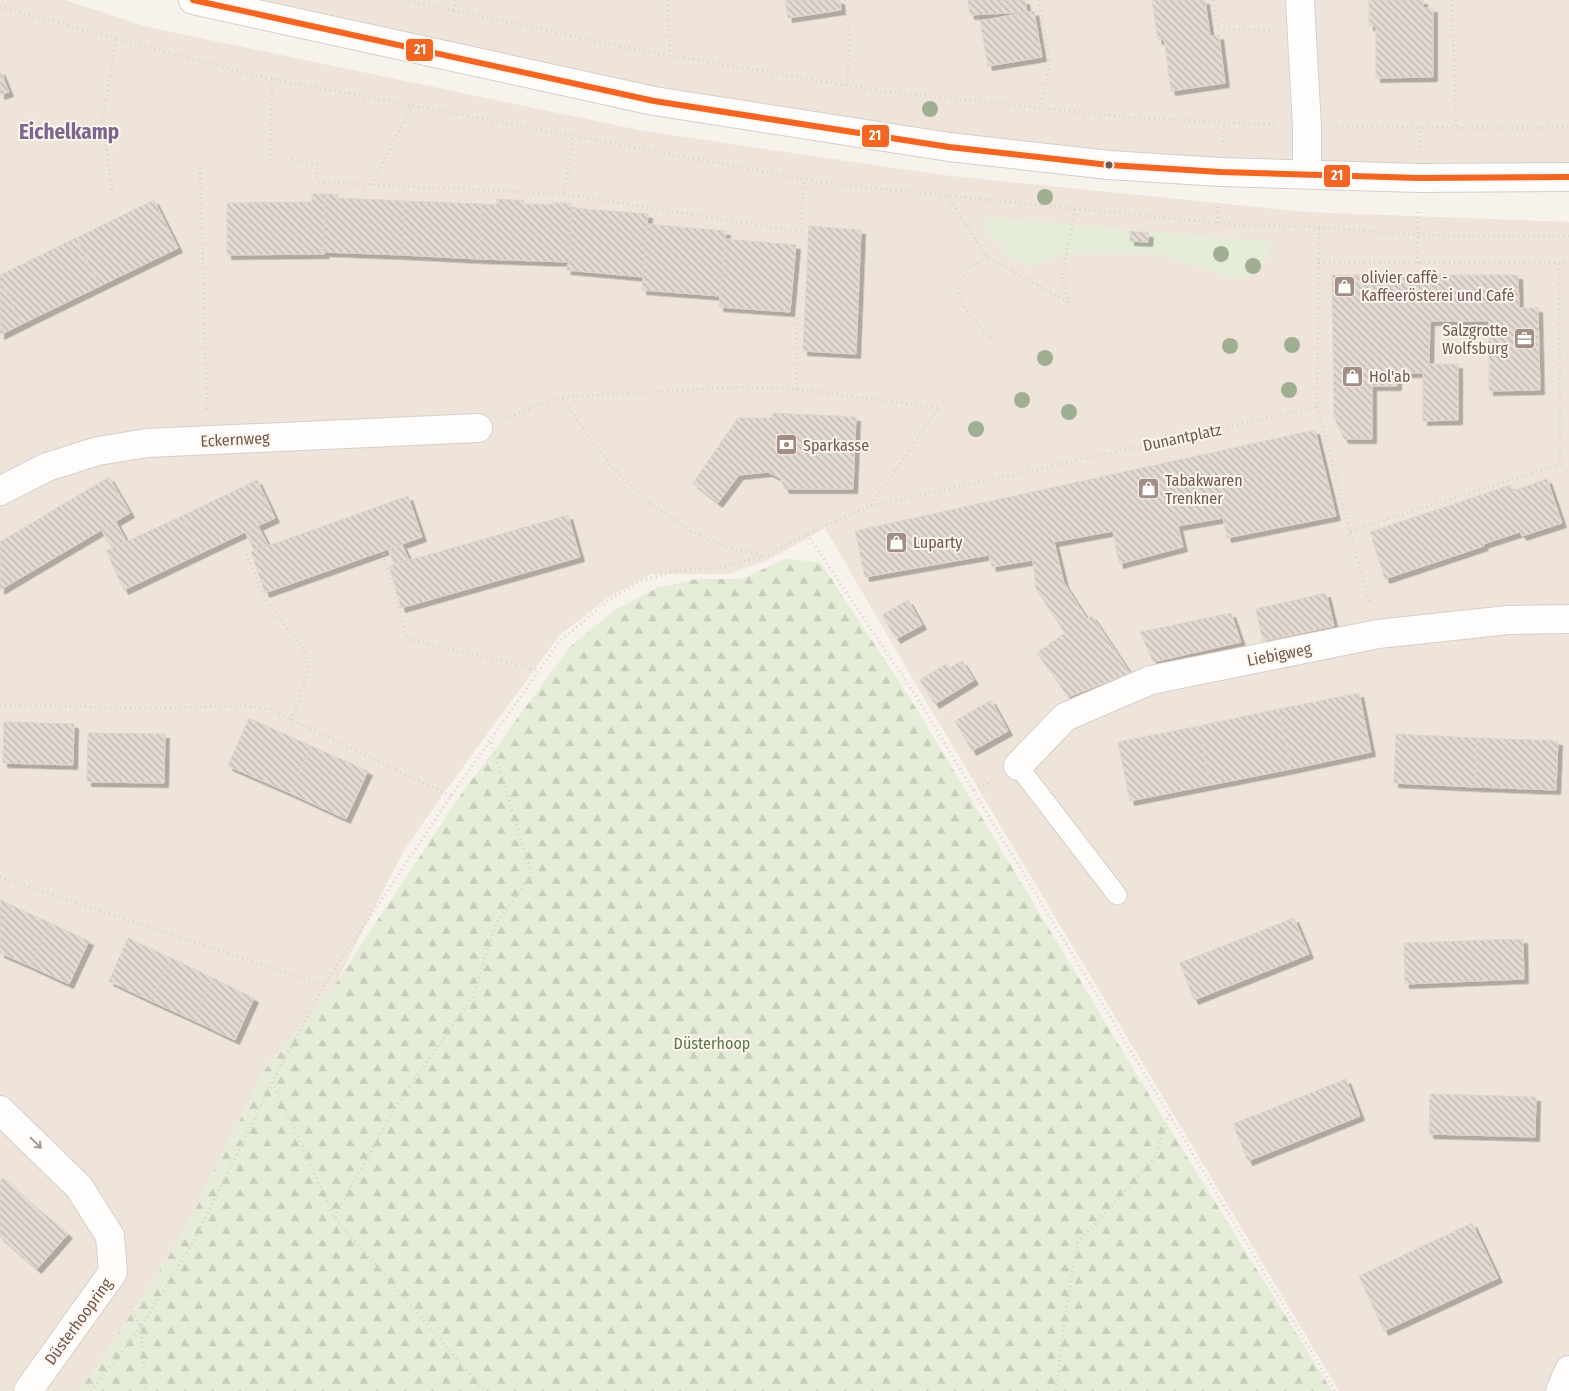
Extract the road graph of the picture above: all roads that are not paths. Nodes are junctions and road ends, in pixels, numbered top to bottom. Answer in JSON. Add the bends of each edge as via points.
{"nodes":[{"id":1,"x":193,"y":0,"type":"edge"},
{"id":2,"x":1300,"y":0,"type":"edge"},
{"id":3,"x":1307,"y":174,"type":"junction"},
{"id":4,"x":1569,"y":177,"type":"edge"},
{"id":5,"x":478,"y":428,"type":"road end"},
{"id":6,"x":0,"y":492,"type":"edge"},
{"id":7,"x":1569,"y":619,"type":"edge"},
{"id":8,"x":1018,"y":766,"type":"joint"},
{"id":9,"x":1117,"y":895,"type":"dead end"},
{"id":10,"x":0,"y":1110,"type":"edge"},
{"id":11,"x":1569,"y":1370,"type":"edge"},
{"id":12,"x":28,"y":1391,"type":"edge"},
{"id":13,"x":1560,"y":1391,"type":"edge"}],
"edges":[{"from":1,"to":3,"type":"street","via":[[644,99],[949,147],[1090,163]]},
{"from":2,"to":3,"type":"street"},
{"from":3,"to":4,"type":"street","via":[[1419,178]]},
{"from":5,"to":6,"type":"street","name":"Eckernweg","via":[[147,443],[98,451],[47,467]]},
{"from":7,"to":8,"type":"street","name":"Liebigweg","via":[[1508,620],[1378,634],[1151,680],[1065,717]]},
{"from":8,"to":9,"type":"lane"},
{"from":10,"to":12,"type":"street","name":"Düsterhoopring","one_way":true,"via":[[79,1187],[110,1236],[113,1272]]},
{"from":11,"to":13,"type":"street"}]}
